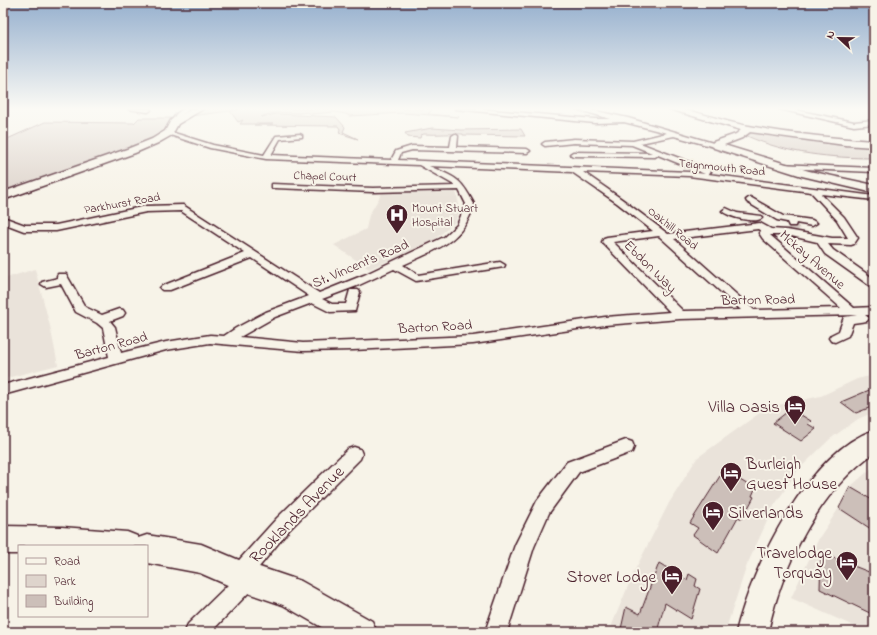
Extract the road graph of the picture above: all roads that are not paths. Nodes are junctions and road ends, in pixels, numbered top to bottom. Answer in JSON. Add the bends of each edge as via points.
{"nodes":[{"id":1,"x":159,"y":139,"type":"edge"},
{"id":2,"x":186,"y":139,"type":"edge"},
{"id":3,"x":277,"y":139,"type":"edge"},
{"id":4,"x":455,"y":139,"type":"edge"},
{"id":5,"x":650,"y":139,"type":"edge"},
{"id":6,"x":691,"y":139,"type":"edge"},
{"id":7,"x":732,"y":139,"type":"edge"},
{"id":8,"x":820,"y":139,"type":"edge"},
{"id":9,"x":503,"y":140,"type":"dead end"},
{"id":10,"x":633,"y":142,"type":"junction"},
{"id":11,"x":545,"y":144,"type":"dead end"},
{"id":12,"x":874,"y":144,"type":"edge"},
{"id":13,"x":718,"y":146,"type":"junction"},
{"id":14,"x":453,"y":148,"type":"junction"},
{"id":15,"x":503,"y":150,"type":"junction"},
{"id":16,"x":527,"y":151,"type":"dead end"},
{"id":17,"x":573,"y":154,"type":"dead end"},
{"id":18,"x":662,"y":154,"type":"junction"},
{"id":19,"x":266,"y":157,"type":"junction"},
{"id":20,"x":394,"y":162,"type":"junction"},
{"id":21,"x":417,"y":163,"type":"junction"},
{"id":22,"x":781,"y":166,"type":"junction"},
{"id":23,"x":572,"y":168,"type":"junction"},
{"id":24,"x":874,"y":170,"type":"edge"},
{"id":25,"x":721,"y":177,"type":"junction"},
{"id":26,"x":275,"y":186,"type":"dead end"},
{"id":27,"x":462,"y":188,"type":"junction"},
{"id":28,"x":874,"y":189,"type":"edge"},
{"id":29,"x":373,"y":190,"type":"junction"},
{"id":30,"x":812,"y":190,"type":"junction"},
{"id":31,"x":3,"y":196,"type":"edge"},
{"id":32,"x":874,"y":198,"type":"edge"},
{"id":33,"x":373,"y":200,"type":"dead end"},
{"id":34,"x":750,"y":200,"type":"dead end"},
{"id":35,"x":726,"y":211,"type":"dead end"},
{"id":36,"x":3,"y":220,"type":"edge"},
{"id":37,"x":812,"y":223,"type":"dead end"},
{"id":38,"x":762,"y":225,"type":"junction"},
{"id":39,"x":794,"y":227,"type":"junction"},
{"id":40,"x":660,"y":233,"type":"junction"},
{"id":41,"x":820,"y":239,"type":"junction"},
{"id":42,"x":254,"y":254,"type":"junction"},
{"id":43,"x":395,"y":265,"type":"junction"},
{"id":44,"x":500,"y":266,"type":"dead end"},
{"id":45,"x":46,"y":284,"type":"dead end"},
{"id":46,"x":874,"y":284,"type":"edge"},
{"id":47,"x":166,"y":288,"type":"dead end"},
{"id":48,"x":354,"y":292,"type":"dead end"},
{"id":49,"x":316,"y":298,"type":"junction"},
{"id":50,"x":874,"y":311,"type":"edge"},
{"id":51,"x":851,"y":312,"type":"junction"},
{"id":52,"x":119,"y":313,"type":"dead end"},
{"id":53,"x":752,"y":314,"type":"junction"},
{"id":54,"x":680,"y":315,"type":"junction"},
{"id":55,"x":874,"y":318,"type":"edge"},
{"id":56,"x":101,"y":320,"type":"junction"},
{"id":57,"x":835,"y":338,"type":"dead end"},
{"id":58,"x":226,"y":342,"type":"junction"},
{"id":59,"x":116,"y":359,"type":"junction"},
{"id":60,"x":3,"y":390,"type":"edge"},
{"id":61,"x":874,"y":440,"type":"edge"},
{"id":62,"x":626,"y":447,"type":"dead end"},
{"id":63,"x":354,"y":454,"type":"dead end"},
{"id":64,"x":3,"y":540,"type":"edge"},
{"id":65,"x":114,"y":545,"type":"edge"},
{"id":66,"x":148,"y":549,"type":"edge"},
{"id":67,"x":244,"y":576,"type":"junction"},
{"id":68,"x":196,"y":632,"type":"edge"},
{"id":69,"x":361,"y":632,"type":"edge"},
{"id":70,"x":496,"y":632,"type":"edge"},
{"id":71,"x":752,"y":632,"type":"edge"}],
"edges":[{"from":1,"to":31,"type":"street","via":[[135,150]]},
{"from":2,"to":19,"type":"street","name":"Teignmouth Road","via":[[212,147]]},
{"from":3,"to":19,"type":"street"},
{"from":4,"to":14,"type":"street"},
{"from":5,"to":10,"type":"street"},
{"from":6,"to":13,"type":"street"},
{"from":7,"to":13,"type":"street","via":[[717,144]]},
{"from":8,"to":12,"type":"street"},
{"from":9,"to":15,"type":"street"},
{"from":10,"to":11,"type":"street","via":[[574,141]]},
{"from":10,"to":18,"type":"street"},
{"from":13,"to":22,"type":"street"},
{"from":14,"to":15,"type":"street"},
{"from":14,"to":20,"type":"street","via":[[406,149],[398,152]]},
{"from":15,"to":16,"type":"street"},
{"from":17,"to":18,"type":"street"},
{"from":18,"to":25,"type":"street"},
{"from":19,"to":20,"type":"street","name":"Teignmouth Road"},
{"from":20,"to":21,"type":"street","name":"Teignmouth Road"},
{"from":21,"to":23,"type":"street","name":"Teignmouth Road"},
{"from":21,"to":27,"type":"street","via":[[457,182]]},
{"from":22,"to":24,"type":"street"},
{"from":22,"to":28,"type":"street","via":[[833,181]]},
{"from":23,"to":25,"type":"street","name":"Teignmouth Road"},
{"from":23,"to":40,"type":"street","name":"Oakhill Road","via":[[608,192]]},
{"from":25,"to":30,"type":"street","name":"Teignmouth Road"},
{"from":26,"to":29,"type":"street","name":"Chapel Court"},
{"from":27,"to":29,"type":"street","name":"Chapel Court"},
{"from":27,"to":43,"type":"street","name":"St. Vincent's Road","via":[[470,204],[459,229],[444,241]]},
{"from":29,"to":33,"type":"street","name":"Chapel Court"},
{"from":30,"to":32,"type":"street","name":"Teignmouth Road"},
{"from":30,"to":41,"type":"street","name":"Mckay Avenue","via":[[846,225],[852,238],[851,242]]},
{"from":34,"to":39,"type":"street"},
{"from":35,"to":38,"type":"street"},
{"from":36,"to":42,"type":"street","name":"Parkhurst Road","via":[[24,228],[56,228],[146,209],[183,208]]},
{"from":37,"to":39,"type":"street"},
{"from":38,"to":39,"type":"street","name":"Mckay Avenue"},
{"from":38,"to":40,"type":"street"},
{"from":38,"to":51,"type":"street","name":"Mckay Avenue","via":[[766,237]]},
{"from":39,"to":41,"type":"street","name":"Mckay Avenue"},
{"from":40,"to":53,"type":"street","name":"Oakhill Road"},
{"from":40,"to":54,"type":"street","name":"Ebdon Way","via":[[607,242]]},
{"from":41,"to":46,"type":"street","name":"Mckay Avenue","via":[[829,252]]},
{"from":42,"to":47,"type":"street","via":[[195,279]]},
{"from":42,"to":49,"type":"street","name":"Parkhurst Road"},
{"from":43,"to":44,"type":"street","via":[[418,281]]},
{"from":43,"to":49,"type":"street","name":"St. Vincent's Road"},
{"from":45,"to":56,"type":"street","via":[[63,278],[80,309]]},
{"from":48,"to":49,"type":"street","name":"Parkhurst Road","via":[[351,308],[330,308]]},
{"from":49,"to":58,"type":"street","name":"St. Vincent's Road","via":[[261,319],[241,329]]},
{"from":50,"to":51,"type":"street","name":"Barton Road"},
{"from":51,"to":53,"type":"street","name":"Barton Road"},
{"from":52,"to":56,"type":"street"},
{"from":53,"to":54,"type":"street","name":"Barton Road"},
{"from":54,"to":58,"type":"street","name":"Barton Road","via":[[605,321],[473,340],[303,347]]},
{"from":55,"to":57,"type":"street","via":[[848,320],[844,332]]},
{"from":56,"to":59,"type":"street","via":[[109,327]]},
{"from":58,"to":59,"type":"street","name":"Barton Road","via":[[210,339],[166,346]]},
{"from":59,"to":60,"type":"street","name":"Barton Road"},
{"from":61,"to":71,"type":"street","via":[[863,446],[830,477],[801,515],[776,563]]},
{"from":62,"to":70,"type":"street","via":[[573,467],[543,507],[525,545]]},
{"from":63,"to":67,"type":"street","name":"Rooklands Avenue","via":[[283,524]]},
{"from":64,"to":65,"type":"street"},
{"from":66,"to":67,"type":"street","via":[[200,559]]},
{"from":67,"to":68,"type":"street","name":"Rooklands Avenue"},
{"from":67,"to":69,"type":"street","via":[[290,592]]}]}
